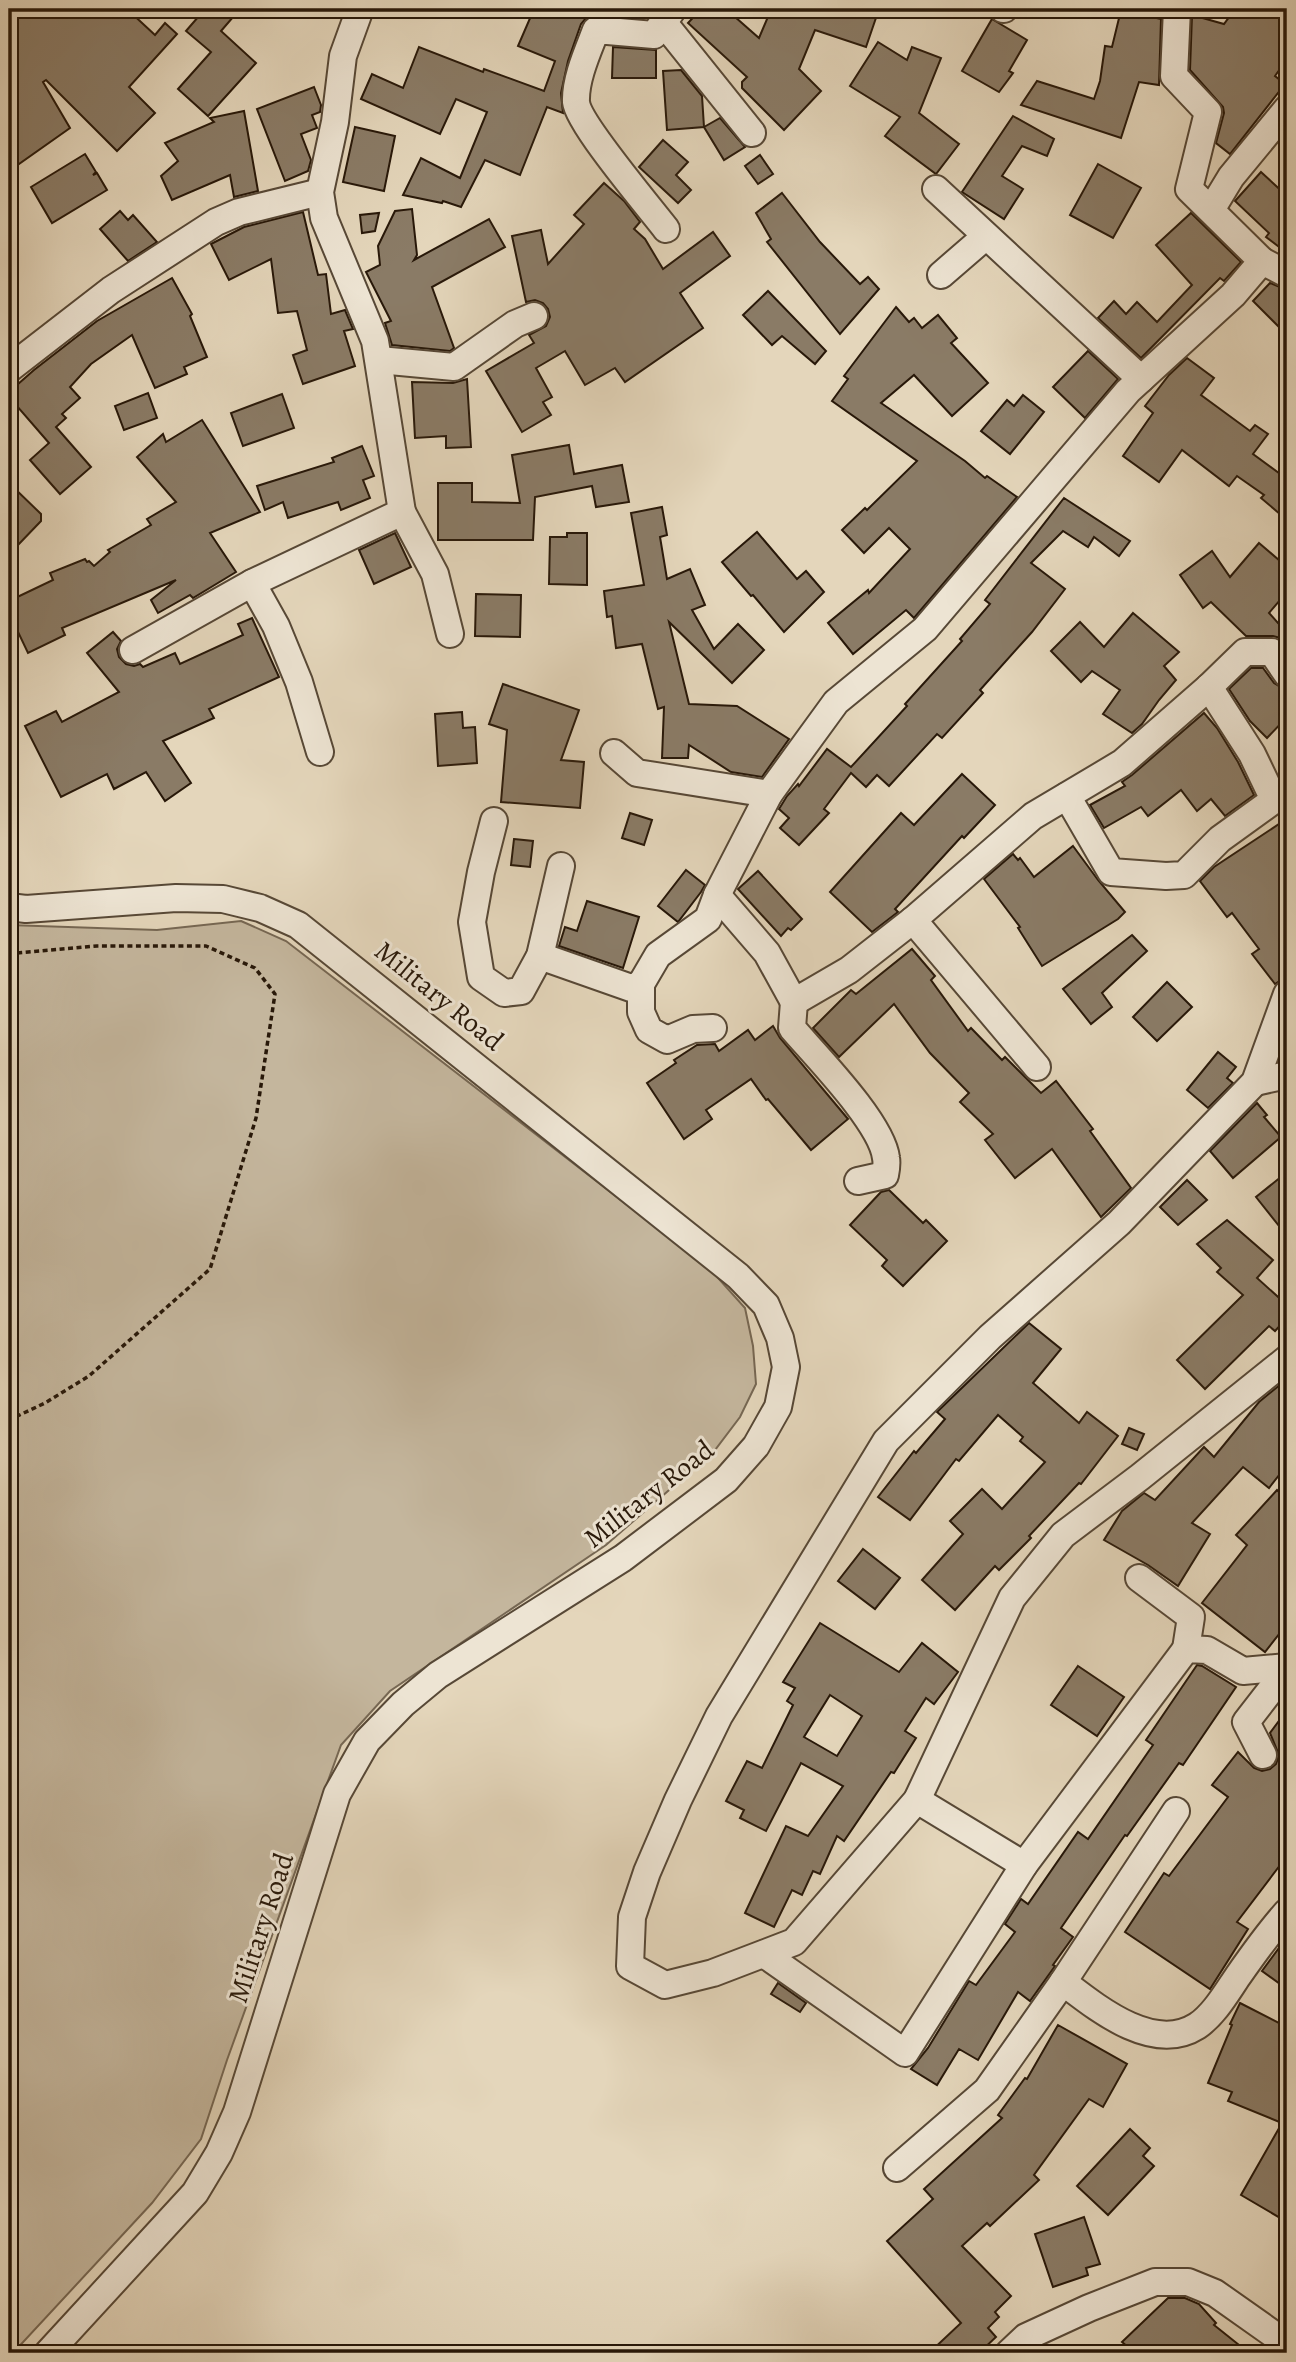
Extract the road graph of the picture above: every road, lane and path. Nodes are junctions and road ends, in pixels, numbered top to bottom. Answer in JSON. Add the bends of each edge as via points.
{"nodes":[{"id":1,"x":360,"y":9,"type":"edge"},
{"id":2,"x":1177,"y":9,"type":"edge"},
{"id":3,"x":668,"y":15,"type":"edge"},
{"id":4,"x":1287,"y":109,"type":"edge"},
{"id":5,"x":752,"y":133,"type":"dead end"},
{"id":6,"x":936,"y":189,"type":"dead end"},
{"id":7,"x":320,"y":192,"type":"junction"},
{"id":8,"x":1211,"y":211,"type":"junction"},
{"id":9,"x":666,"y":229,"type":"dead end"},
{"id":10,"x":986,"y":236,"type":"junction"},
{"id":11,"x":1262,"y":261,"type":"junction"},
{"id":12,"x":1287,"y":274,"type":"edge"},
{"id":13,"x":942,"y":275,"type":"dead end"},
{"id":14,"x":534,"y":316,"type":"dead end"},
{"id":15,"x":379,"y":360,"type":"junction"},
{"id":16,"x":9,"y":369,"type":"edge"},
{"id":17,"x":1141,"y":379,"type":"junction"},
{"id":18,"x":402,"y":512,"type":"junction"},
{"id":19,"x":252,"y":583,"type":"junction"},
{"id":20,"x":450,"y":634,"type":"dead end"},
{"id":21,"x":133,"y":650,"type":"dead end"},
{"id":22,"x":1287,"y":674,"type":"edge"},
{"id":23,"x":1209,"y":687,"type":"junction"},
{"id":24,"x":320,"y":752,"type":"dead end"},
{"id":25,"x":614,"y":753,"type":"dead end"},
{"id":26,"x":769,"y":794,"type":"junction"},
{"id":27,"x":1067,"y":796,"type":"junction"},
{"id":28,"x":494,"y":821,"type":"dead end"},
{"id":29,"x":561,"y":866,"type":"dead end"},
{"id":30,"x":717,"y":895,"type":"junction"},
{"id":31,"x":9,"y":907,"type":"edge"},
{"id":32,"x":913,"y":920,"type":"junction"},
{"id":33,"x":9,"y":951,"type":"edge"},
{"id":34,"x":540,"y":956,"type":"junction"},
{"id":35,"x":641,"y":984,"type":"junction"},
{"id":36,"x":1287,"y":994,"type":"edge"},
{"id":37,"x":794,"y":1002,"type":"junction"},
{"id":38,"x":713,"y":1028,"type":"dead end"},
{"id":39,"x":1037,"y":1067,"type":"dead end"},
{"id":40,"x":1287,"y":1075,"type":"edge"},
{"id":41,"x":1255,"y":1082,"type":"junction"},
{"id":42,"x":858,"y":1181,"type":"dead end"},
{"id":43,"x":1287,"y":1359,"type":"edge"},
{"id":44,"x":9,"y":1420,"type":"edge"},
{"id":45,"x":1139,"y":1578,"type":"dead end"},
{"id":46,"x":1186,"y":1649,"type":"junction"},
{"id":47,"x":1287,"y":1668,"type":"edge"},
{"id":48,"x":1263,"y":1755,"type":"dead end"},
{"id":49,"x":917,"y":1800,"type":"junction"},
{"id":50,"x":1176,"y":1811,"type":"dead end"},
{"id":51,"x":1024,"y":1865,"type":"junction"},
{"id":52,"x":1287,"y":1912,"type":"edge"},
{"id":53,"x":764,"y":1954,"type":"junction"},
{"id":54,"x":1063,"y":1982,"type":"junction"},
{"id":55,"x":897,"y":2168,"type":"dead end"},
{"id":56,"x":1286,"y":2342,"type":"edge"},
{"id":57,"x":48,"y":2353,"type":"edge"},
{"id":58,"x":1009,"y":2353,"type":"edge"}],
"edges":[{"from":1,"to":7,"type":"street","via":[[343,56]]},
{"from":2,"to":8,"type":"street","via":[[1174,76],[1208,113],[1189,189]]},
{"from":3,"to":5,"type":"street"},
{"from":3,"to":9,"type":"street","via":[[654,35],[596,30],[582,65],[576,103],[590,131]]},
{"from":4,"to":8,"type":"street","via":[[1231,177]]},
{"from":6,"to":10,"type":"street"},
{"from":7,"to":15,"type":"street","via":[[324,218]]},
{"from":7,"to":16,"type":"street","via":[[216,222],[111,290]]},
{"from":8,"to":11,"type":"street"},
{"from":10,"to":13,"type":"street"},
{"from":10,"to":17,"type":"street"},
{"from":11,"to":12,"type":"street"},
{"from":11,"to":17,"type":"street","via":[[1233,295]]},
{"from":14,"to":15,"type":"street","via":[[454,367]]},
{"from":15,"to":18,"type":"street"},
{"from":17,"to":26,"type":"street","via":[[925,629],[835,702]]},
{"from":18,"to":19,"type":"street"},
{"from":18,"to":20,"type":"street","via":[[435,574]]},
{"from":19,"to":21,"type":"street"},
{"from":19,"to":24,"type":"street","via":[[299,682]]},
{"from":22,"to":23,"type":"street","via":[[1272,652],[1245,652]]},
{"from":23,"to":27,"type":"street","via":[[1122,763]]},
{"from":23,"to":27,"type":"street","via":[[1252,754],[1274,800],[1220,839],[1184,875],[1111,872]]},
{"from":25,"to":26,"type":"street","via":[[637,773]]},
{"from":26,"to":30,"type":"street"},
{"from":27,"to":32,"type":"street","via":[[1033,816]]},
{"from":28,"to":34,"type":"street","via":[[472,922],[481,977],[504,993],[521,991]]},
{"from":29,"to":34,"type":"street"},
{"from":30,"to":35,"type":"street","via":[[708,919],[658,955]]},
{"from":30,"to":37,"type":"street","via":[[767,953]]},
{"from":31,"to":57,"type":"street","name":"Military Road","via":[[223,899],[260,908],[298,925],[738,1276],[766,1305],[786,1367],[778,1407],[756,1446],[726,1480],[623,1558],[438,1675],[367,1741],[337,1794],[237,2112],[219,2153],[195,2193]]},
{"from":32,"to":37,"type":"street","via":[[849,970]]},
{"from":32,"to":39,"type":"street"},
{"from":33,"to":44,"type":"path","via":[[206,946],[255,968],[275,994],[256,1118],[210,1269],[89,1376]]},
{"from":34,"to":35,"type":"street","via":[[631,988]]},
{"from":35,"to":38,"type":"street","via":[[641,1012],[649,1030],[667,1040],[693,1029]]},
{"from":36,"to":41,"type":"street"},
{"from":37,"to":42,"type":"street","via":[[792,1028],[855,1101],[877,1134],[886,1158],[885,1175]]},
{"from":40,"to":41,"type":"street"},
{"from":41,"to":53,"type":"street","via":[[1119,1223],[990,1337],[886,1441],[719,1716],[643,1884],[632,1917],[630,1966],[664,1985]]},
{"from":43,"to":49,"type":"street","via":[[1063,1535],[1012,1598]]},
{"from":45,"to":46,"type":"street","via":[[1191,1617]]},
{"from":46,"to":47,"type":"street","via":[[1207,1650],[1243,1671]]},
{"from":46,"to":51,"type":"street"},
{"from":47,"to":48,"type":"street","via":[[1246,1721]]},
{"from":49,"to":51,"type":"street"},
{"from":49,"to":53,"type":"street","via":[[794,1942]]},
{"from":50,"to":54,"type":"street"},
{"from":51,"to":53,"type":"street","via":[[905,2053]]},
{"from":52,"to":54,"type":"street","via":[[1200,2025],[1184,2033],[1145,2032],[1100,2010]]},
{"from":54,"to":55,"type":"street","via":[[987,2090]]},
{"from":56,"to":58,"type":"street","via":[[1214,2293],[1188,2282],[1156,2282],[1026,2337]]}]}
